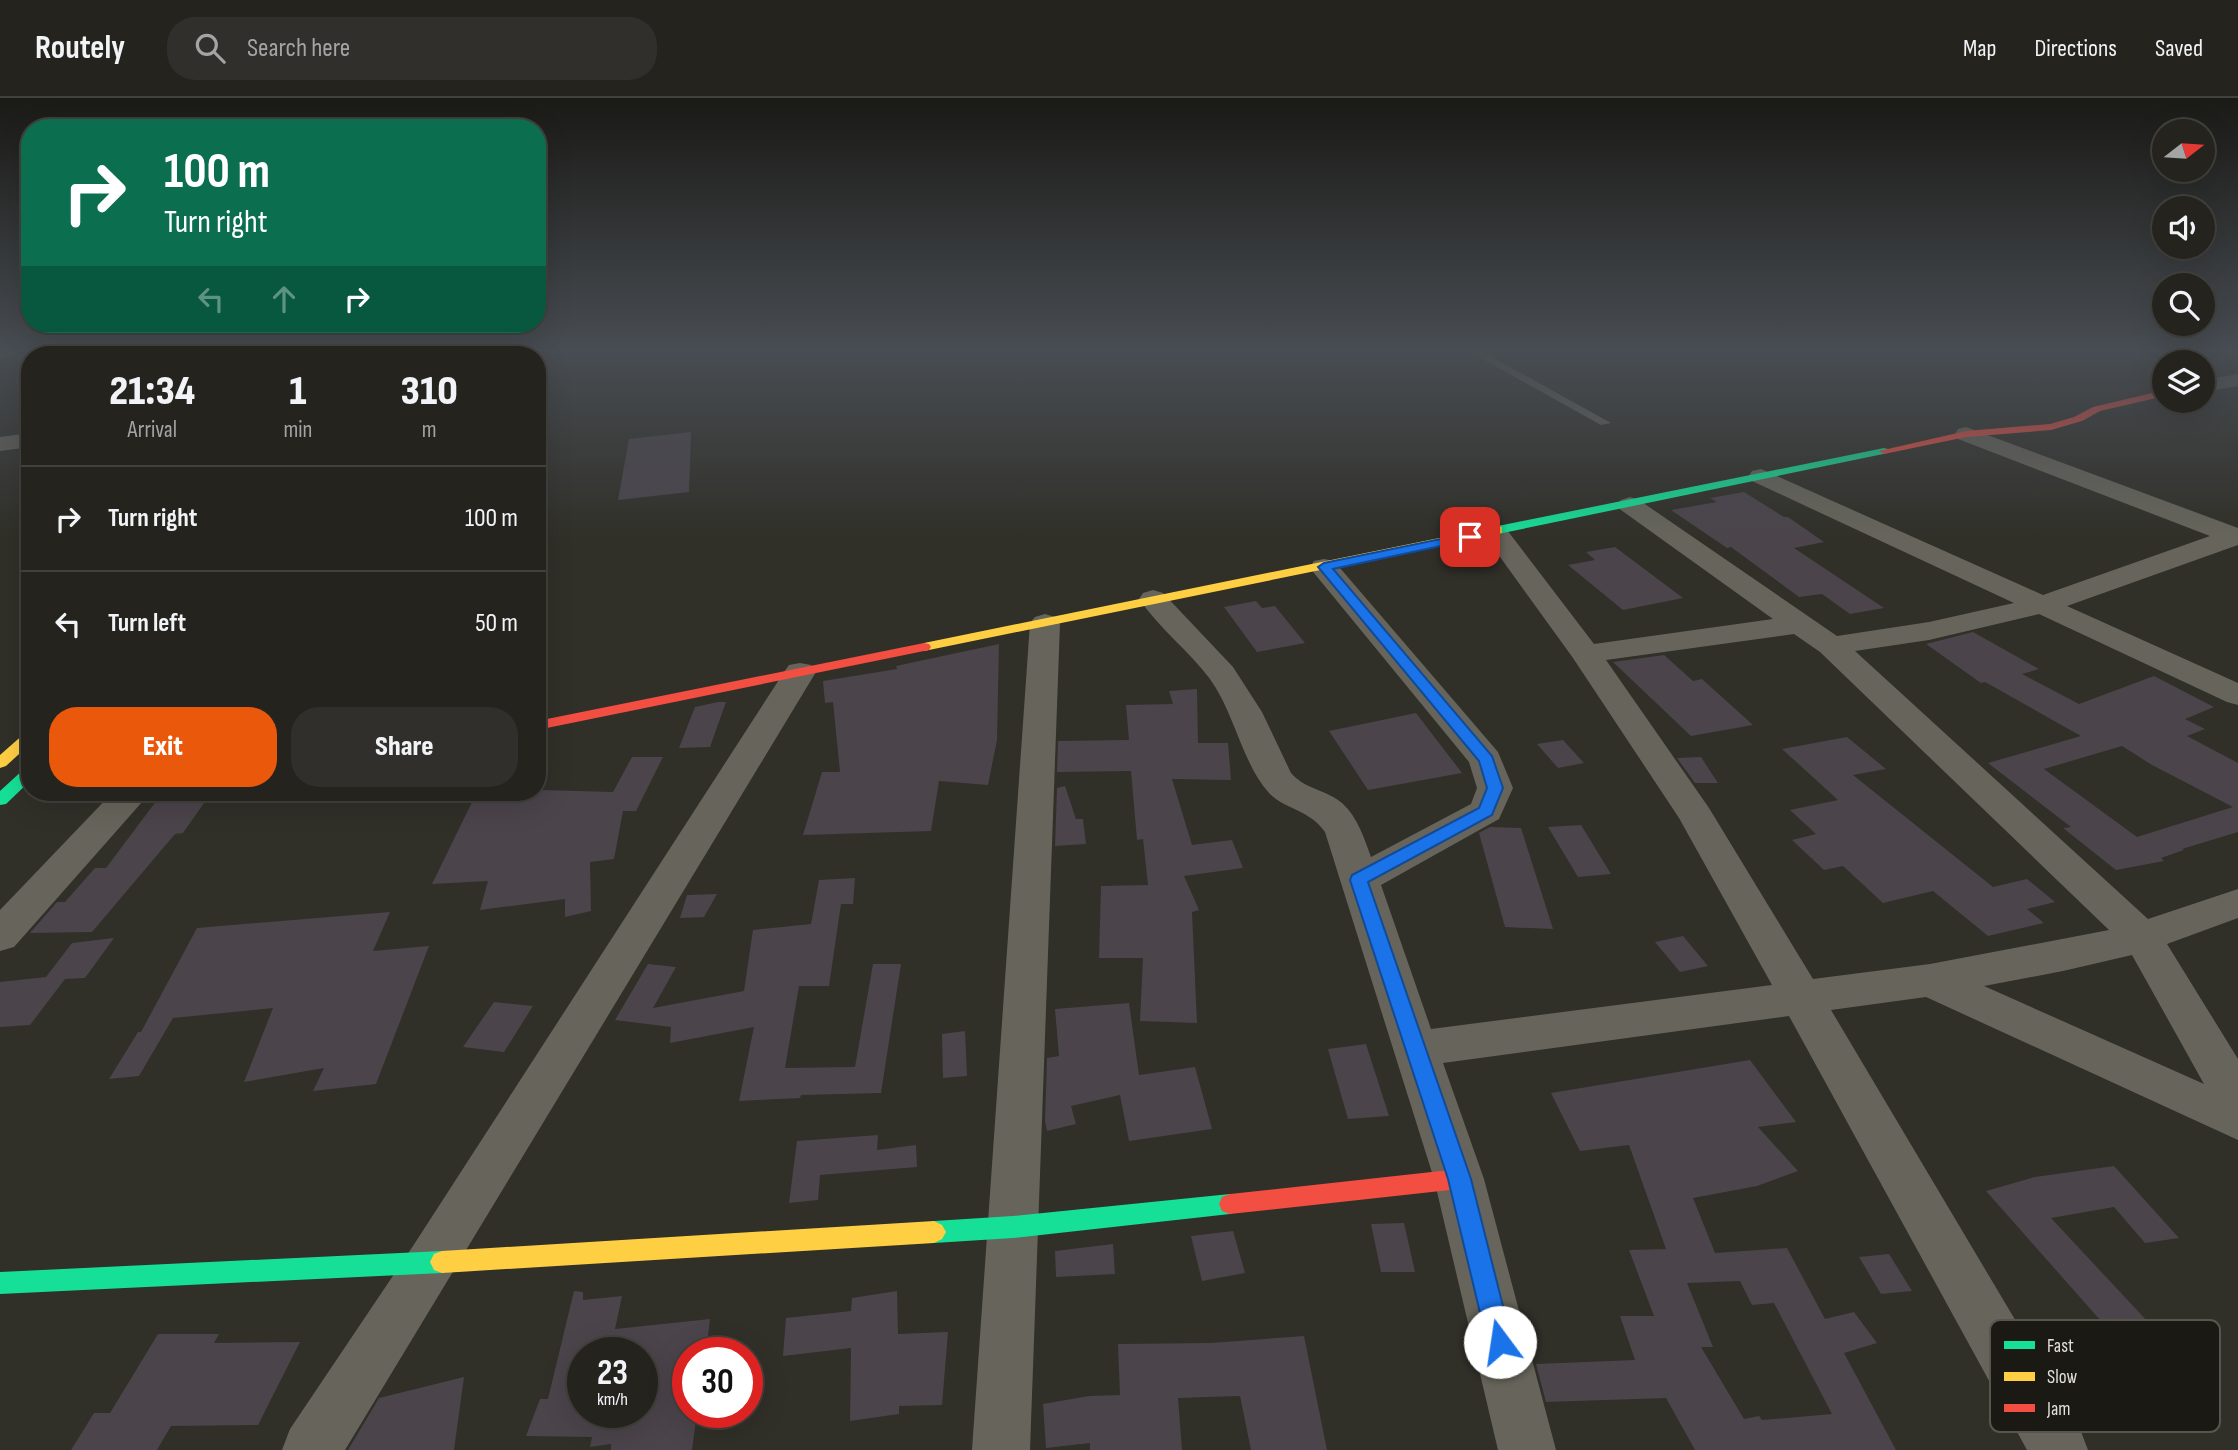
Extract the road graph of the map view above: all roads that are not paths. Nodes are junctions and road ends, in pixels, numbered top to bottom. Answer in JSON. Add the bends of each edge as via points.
{"nodes":[{"id":1,"x":1591,"y":415,"type":"edge"},
{"id":2,"x":2085,"y":415,"type":"edge"},
{"id":3,"x":1605,"y":423,"type":"dead end"},
{"id":4,"x":1966,"y":434,"type":"junction"},
{"id":5,"x":21,"y":441,"type":"edge"},
{"id":6,"x":0,"y":444,"type":"edge"},
{"id":7,"x":1760,"y":476,"type":"junction"},
{"id":8,"x":1630,"y":505,"type":"junction"},
{"id":9,"x":1494,"y":532,"type":"junction"},
{"id":10,"x":2236,"y":537,"type":"edge"},
{"id":11,"x":1324,"y":567,"type":"junction"},
{"id":12,"x":1153,"y":599,"type":"junction"},
{"id":13,"x":2042,"y":605,"type":"junction"},
{"id":14,"x":1045,"y":623,"type":"junction"},
{"id":15,"x":1799,"y":624,"type":"junction"},
{"id":16,"x":1831,"y":646,"type":"junction"},
{"id":17,"x":1586,"y":654,"type":"junction"},
{"id":18,"x":800,"y":671,"type":"junction"},
{"id":19,"x":2238,"y":695,"type":"edge"},
{"id":20,"x":546,"y":724,"type":"edge"},
{"id":21,"x":21,"y":744,"type":"edge"},
{"id":22,"x":0,"y":763,"type":"edge"},
{"id":23,"x":21,"y":780,"type":"edge"},
{"id":24,"x":0,"y":800,"type":"edge"},
{"id":25,"x":127,"y":801,"type":"edge"},
{"id":26,"x":1359,"y":880,"type":"junction"},
{"id":27,"x":2238,"y":902,"type":"edge"},
{"id":28,"x":0,"y":936,"type":"edge"},
{"id":29,"x":2141,"y":937,"type":"junction"},
{"id":30,"x":1930,"y":980,"type":"junction"},
{"id":31,"x":1800,"y":996,"type":"junction"},
{"id":32,"x":1416,"y":1049,"type":"junction"},
{"id":33,"x":2238,"y":1100,"type":"edge"},
{"id":34,"x":2238,"y":1120,"type":"edge"},
{"id":35,"x":1459,"y":1179,"type":"junction"},
{"id":36,"x":1013,"y":1227,"type":"junction"},
{"id":37,"x":431,"y":1263,"type":"junction"},
{"id":38,"x":0,"y":1283,"type":"edge"},
{"id":39,"x":1990,"y":1329,"type":"edge"},
{"id":40,"x":2049,"y":1432,"type":"edge"},
{"id":41,"x":311,"y":1450,"type":"edge"},
{"id":42,"x":1001,"y":1450,"type":"edge"},
{"id":43,"x":1527,"y":1450,"type":"edge"},
{"id":44,"x":2059,"y":1450,"type":"edge"}],
"edges":[{"from":1,"to":3,"type":"lane"},
{"from":2,"to":4,"type":"main road","via":[[2051,427]]},
{"from":4,"to":7,"type":"main road"},
{"from":4,"to":10,"type":"street"},
{"from":5,"to":6,"type":"street"},
{"from":7,"to":8,"type":"main road"},
{"from":7,"to":13,"type":"street"},
{"from":8,"to":9,"type":"main road"},
{"from":8,"to":15,"type":"street"},
{"from":9,"to":11,"type":"main road"},
{"from":9,"to":17,"type":"street"},
{"from":10,"to":13,"type":"street"},
{"from":11,"to":12,"type":"main road"},
{"from":11,"to":26,"type":"street","via":[[1486,760],[1495,788],[1486,811]]},
{"from":12,"to":14,"type":"main road"},
{"from":12,"to":26,"type":"street","via":[[1229,684],[1284,788],[1329,811],[1342,830]]},
{"from":13,"to":16,"type":"street","via":[[1929,631]]},
{"from":13,"to":19,"type":"street"},
{"from":14,"to":18,"type":"main road"},
{"from":14,"to":36,"type":"street"},
{"from":15,"to":16,"type":"street"},
{"from":15,"to":17,"type":"street"},
{"from":16,"to":29,"type":"street"},
{"from":17,"to":31,"type":"street","via":[[1696,816]]},
{"from":18,"to":20,"type":"main road"},
{"from":18,"to":37,"type":"street"},
{"from":21,"to":22,"type":"main road"},
{"from":23,"to":24,"type":"main road"},
{"from":25,"to":28,"type":"street"},
{"from":26,"to":32,"type":"street"},
{"from":27,"to":29,"type":"street"},
{"from":29,"to":30,"type":"street"},
{"from":29,"to":33,"type":"street"},
{"from":30,"to":31,"type":"street"},
{"from":30,"to":34,"type":"street"},
{"from":31,"to":32,"type":"street"},
{"from":31,"to":39,"type":"street"},
{"from":32,"to":35,"type":"street"},
{"from":35,"to":36,"type":"main road"},
{"from":35,"to":43,"type":"street"},
{"from":36,"to":37,"type":"main road"},
{"from":36,"to":42,"type":"street"},
{"from":37,"to":38,"type":"main road"},
{"from":37,"to":41,"type":"street"},
{"from":40,"to":44,"type":"street"}]}
